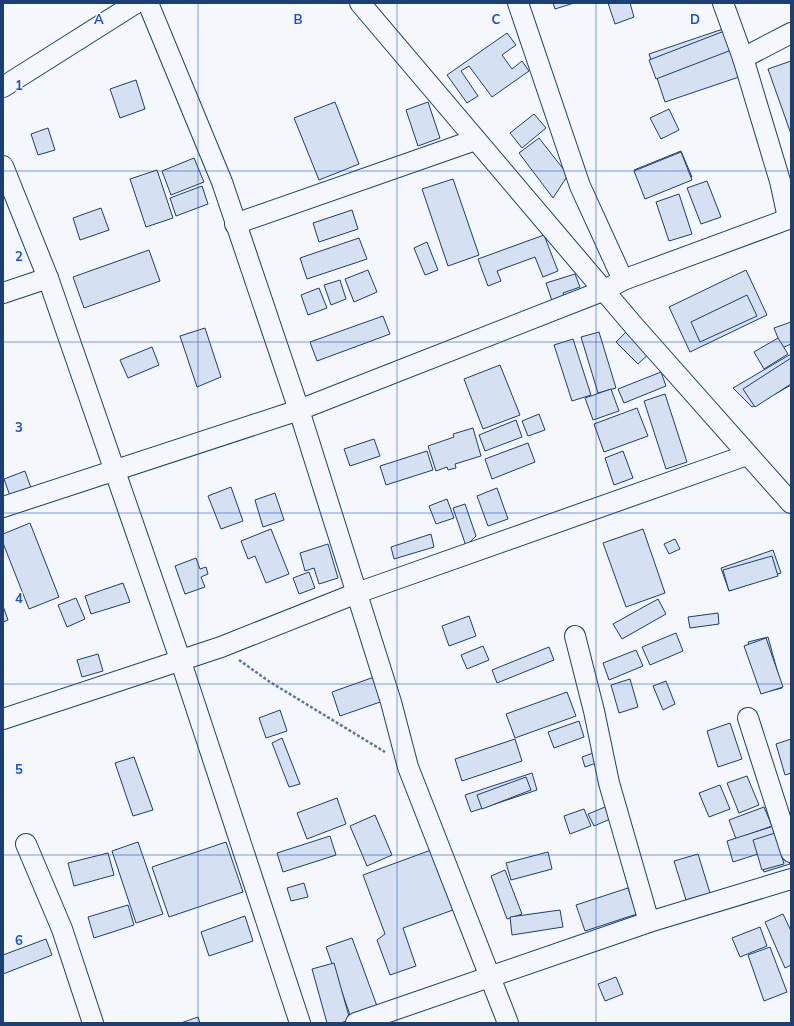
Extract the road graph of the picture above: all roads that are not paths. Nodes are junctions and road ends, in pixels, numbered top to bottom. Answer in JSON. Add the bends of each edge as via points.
{"nodes":[{"id":1,"x":136,"y":3,"type":"edge"},
{"id":2,"x":148,"y":3,"type":"edge"},
{"id":3,"x":360,"y":3,"type":"edge"},
{"id":4,"x":518,"y":3,"type":"edge"},
{"id":5,"x":723,"y":3,"type":"edge"},
{"id":6,"x":791,"y":33,"type":"edge"},
{"id":7,"x":743,"y":58,"type":"junction"},
{"id":8,"x":6,"y":81,"type":"edge"},
{"id":9,"x":475,"y":140,"type":"junction"},
{"id":10,"x":3,"y":166,"type":"edge"},
{"id":11,"x":790,"y":218,"type":"edge"},
{"id":12,"x":235,"y":224,"type":"junction"},
{"id":13,"x":48,"y":278,"type":"junction"},
{"id":14,"x":623,"y":280,"type":"junction"},
{"id":15,"x":605,"y":290,"type":"junction"},
{"id":16,"x":3,"y":293,"type":"edge"},
{"id":17,"x":299,"y":410,"type":"junction"},
{"id":18,"x":747,"y":455,"type":"junction"},
{"id":19,"x":114,"y":471,"type":"junction"},
{"id":20,"x":791,"y":503,"type":"edge"},
{"id":21,"x":3,"y":507,"type":"edge"},
{"id":22,"x":357,"y":593,"type":"junction"},
{"id":23,"x":575,"y":636,"type":"dead end"},
{"id":24,"x":180,"y":659,"type":"junction"},
{"id":25,"x":748,"y":718,"type":"dead end"},
{"id":26,"x":3,"y":719,"type":"edge"},
{"id":27,"x":26,"y":844,"type":"dead end"},
{"id":28,"x":791,"y":852,"type":"edge"},
{"id":29,"x":791,"y":879,"type":"edge"},
{"id":30,"x":649,"y":922,"type":"junction"},
{"id":31,"x":491,"y":976,"type":"junction"},
{"id":32,"x":93,"y":1023,"type":"edge"},
{"id":33,"x":300,"y":1023,"type":"edge"},
{"id":34,"x":356,"y":1023,"type":"edge"},
{"id":35,"x":508,"y":1023,"type":"edge"}],
"edges":[{"from":1,"to":8,"type":"street"},
{"from":2,"to":12,"type":"street","via":[[222,182]]},
{"from":3,"to":9,"type":"street"},
{"from":4,"to":14,"type":"street","via":[[580,186]]},
{"from":5,"to":7,"type":"street"},
{"from":6,"to":7,"type":"street"},
{"from":7,"to":11,"type":"street"},
{"from":9,"to":12,"type":"street"},
{"from":9,"to":15,"type":"street"},
{"from":10,"to":13,"type":"street"},
{"from":11,"to":14,"type":"street"},
{"from":12,"to":17,"type":"street"},
{"from":13,"to":16,"type":"street"},
{"from":13,"to":19,"type":"street"},
{"from":14,"to":15,"type":"street"},
{"from":15,"to":17,"type":"street"},
{"from":15,"to":18,"type":"street"},
{"from":17,"to":19,"type":"street"},
{"from":17,"to":22,"type":"street"},
{"from":18,"to":20,"type":"street"},
{"from":18,"to":22,"type":"street"},
{"from":19,"to":21,"type":"street"},
{"from":19,"to":24,"type":"street"},
{"from":22,"to":24,"type":"street","via":[[221,647]]},
{"from":22,"to":31,"type":"street","via":[[408,767]]},
{"from":23,"to":30,"type":"street","via":[[609,783]]},
{"from":24,"to":26,"type":"street"},
{"from":24,"to":33,"type":"street"},
{"from":25,"to":28,"type":"street"},
{"from":27,"to":32,"type":"street","via":[[62,929]]},
{"from":29,"to":30,"type":"street"},
{"from":30,"to":31,"type":"street"},
{"from":31,"to":34,"type":"street"},
{"from":31,"to":35,"type":"street"}]}
